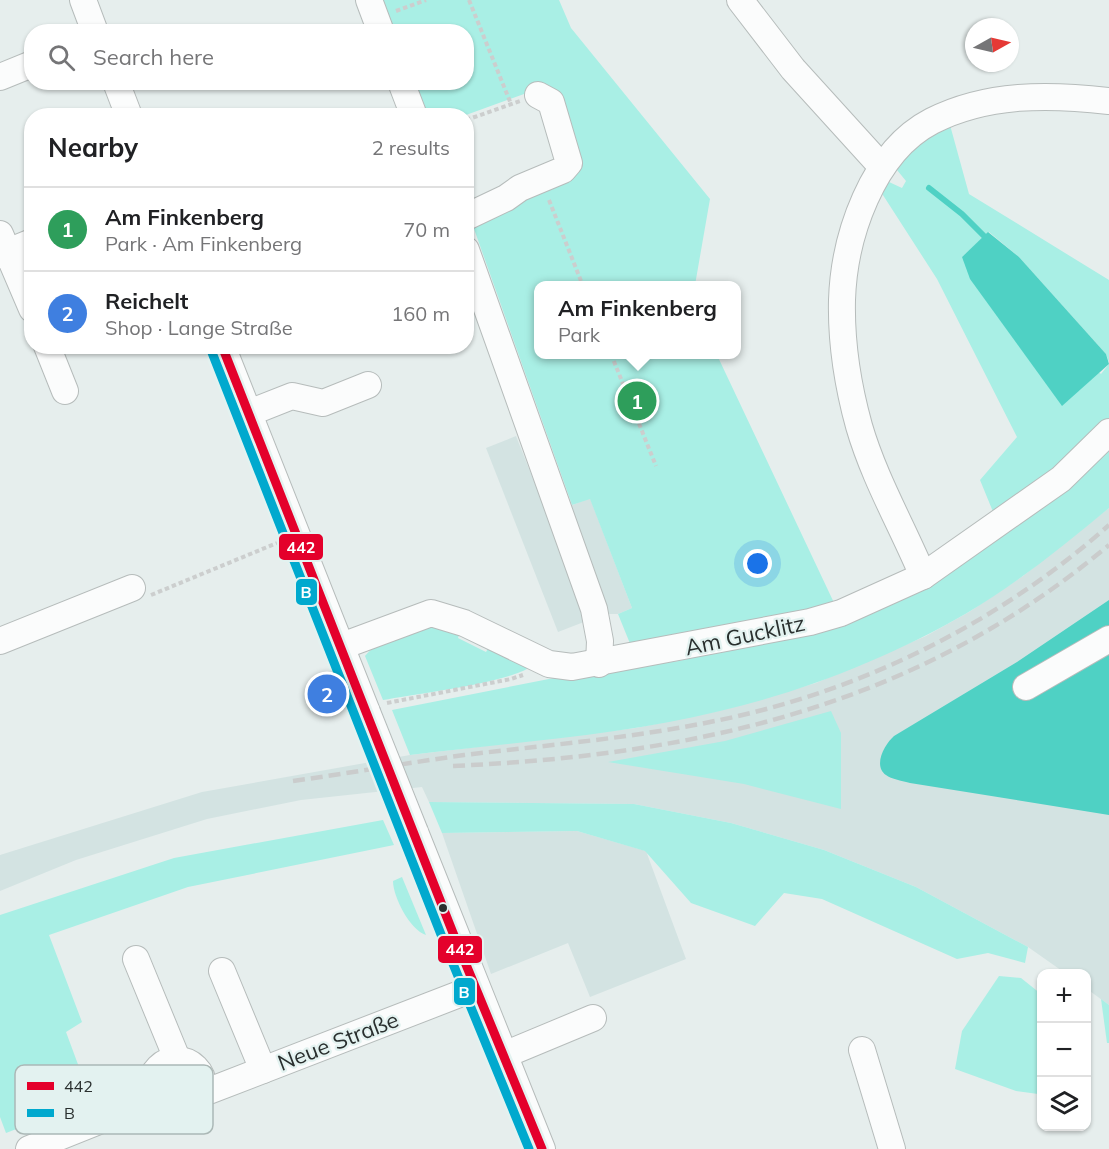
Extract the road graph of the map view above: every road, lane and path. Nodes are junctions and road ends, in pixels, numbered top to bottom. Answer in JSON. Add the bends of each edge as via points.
{"nodes":[{"id":1,"x":83,"y":0,"type":"edge"},
{"id":2,"x":426,"y":0,"type":"edge"},
{"id":3,"x":469,"y":0,"type":"edge"},
{"id":4,"x":740,"y":0,"type":"edge"},
{"id":5,"x":376,"y":17,"type":"edge"},
{"id":6,"x":92,"y":24,"type":"edge"},
{"id":7,"x":24,"y":67,"type":"edge"},
{"id":8,"x":0,"y":77,"type":"edge"},
{"id":9,"x":119,"y":90,"type":"edge"},
{"id":10,"x":404,"y":90,"type":"edge"},
{"id":11,"x":538,"y":95,"type":"joint"},
{"id":12,"x":1109,"y":101,"type":"edge"},
{"id":13,"x":511,"y":104,"type":"junction"},
{"id":14,"x":126,"y":108,"type":"edge"},
{"id":15,"x":411,"y":108,"type":"edge"},
{"id":16,"x":474,"y":117,"type":"edge"},
{"id":17,"x":882,"y":166,"type":"junction"},
{"id":18,"x":541,"y":179,"type":"junction"},
{"id":19,"x":474,"y":213,"type":"edge"},
{"id":20,"x":24,"y":244,"type":"edge"},
{"id":21,"x":3,"y":247,"type":"edge"},
{"id":22,"x":474,"y":272,"type":"edge"},
{"id":23,"x":581,"y":281,"type":"edge"},
{"id":24,"x":24,"y":292,"type":"edge"},
{"id":25,"x":50,"y":354,"type":"edge"},
{"id":26,"x":225,"y":354,"type":"edge"},
{"id":27,"x":613,"y":359,"type":"edge"},
{"id":28,"x":368,"y":385,"type":"dead end"},
{"id":29,"x":65,"y":391,"type":"dead end"},
{"id":30,"x":249,"y":413,"type":"junction"},
{"id":31,"x":1109,"y":432,"type":"edge"},
{"id":32,"x":656,"y":466,"type":"dead end"},
{"id":33,"x":297,"y":535,"type":"junction"},
{"id":34,"x":923,"y":576,"type":"junction"},
{"id":35,"x":132,"y":588,"type":"joint"},
{"id":36,"x":1109,"y":639,"type":"edge"},
{"id":37,"x":0,"y":641,"type":"edge"},
{"id":38,"x":342,"y":646,"type":"junction"},
{"id":39,"x":549,"y":664,"type":"junction"},
{"id":40,"x":599,"y":664,"type":"junction"},
{"id":41,"x":1026,"y":687,"type":"dead end"},
{"id":42,"x":367,"y":712,"type":"junction"},
{"id":43,"x":136,"y":959,"type":"dead end"},
{"id":44,"x":222,"y":971,"type":"dead end"},
{"id":45,"x":476,"y":988,"type":"junction"},
{"id":46,"x":593,"y":1018,"type":"dead end"},
{"id":47,"x":862,"y":1050,"type":"dead end"},
{"id":48,"x":504,"y":1055,"type":"junction"},
{"id":49,"x":178,"y":1061,"type":"junction"},
{"id":50,"x":163,"y":1065,"type":"edge"},
{"id":51,"x":187,"y":1065,"type":"edge"},
{"id":52,"x":263,"y":1070,"type":"junction"},
{"id":53,"x":213,"y":1089,"type":"edge"},
{"id":54,"x":67,"y":1134,"type":"edge"},
{"id":55,"x":29,"y":1149,"type":"edge"},
{"id":56,"x":542,"y":1149,"type":"edge"},
{"id":57,"x":892,"y":1149,"type":"edge"}],
"edges":[{"from":1,"to":6,"type":"street"},
{"from":2,"to":5,"type":"path"},
{"from":3,"to":13,"type":"path"},
{"from":4,"to":17,"type":"street","via":[[793,69]]},
{"from":7,"to":8,"type":"street"},
{"from":9,"to":14,"type":"street"},
{"from":10,"to":15,"type":"street"},
{"from":11,"to":13,"type":"path"},
{"from":11,"to":18,"type":"street","via":[[550,102],[569,163],[563,170]]},
{"from":12,"to":17,"type":"street","via":[[1017,97],[962,109],[931,122],[908,138]]},
{"from":13,"to":16,"type":"path"},
{"from":17,"to":34,"type":"street","via":[[849,250],[842,298],[843,331],[853,400],[864,441]]},
{"from":18,"to":19,"type":"street"},
{"from":18,"to":23,"type":"path"},
{"from":20,"to":21,"type":"street"},
{"from":21,"to":24,"type":"street"},
{"from":22,"to":40,"type":"street","via":[[594,609],[600,641]]},
{"from":25,"to":29,"type":"street"},
{"from":26,"to":30,"type":"street"},
{"from":27,"to":32,"type":"path"},
{"from":28,"to":30,"type":"street","via":[[323,403],[292,396]]},
{"from":30,"to":33,"type":"street"},
{"from":31,"to":34,"type":"street","name":"Am Gucklitz","via":[[1061,479]]},
{"from":33,"to":35,"type":"path","via":[[146,598]]},
{"from":33,"to":38,"type":"street"},
{"from":34,"to":40,"type":"street","name":"Am Gucklitz","via":[[841,613],[810,622]]},
{"from":35,"to":37,"type":"street"},
{"from":36,"to":41,"type":"street"},
{"from":38,"to":39,"type":"street","name":"Am Gucklitz","via":[[431,613],[464,623]]},
{"from":38,"to":42,"type":"street"},
{"from":39,"to":40,"type":"street","name":"Am Gucklitz"},
{"from":39,"to":42,"type":"path","via":[[511,679],[383,704]]},
{"from":42,"to":45,"type":"street","bridge":true},
{"from":43,"to":49,"type":"street"},
{"from":44,"to":52,"type":"street"},
{"from":45,"to":48,"type":"street"},
{"from":45,"to":52,"type":"street","name":"Neue Straße"},
{"from":46,"to":48,"type":"street"},
{"from":47,"to":57,"type":"street"},
{"from":48,"to":56,"type":"street"},
{"from":49,"to":50,"type":"street"},
{"from":49,"to":51,"type":"street"},
{"from":52,"to":53,"type":"street","name":"Neue Straße"},
{"from":54,"to":55,"type":"street"}]}
